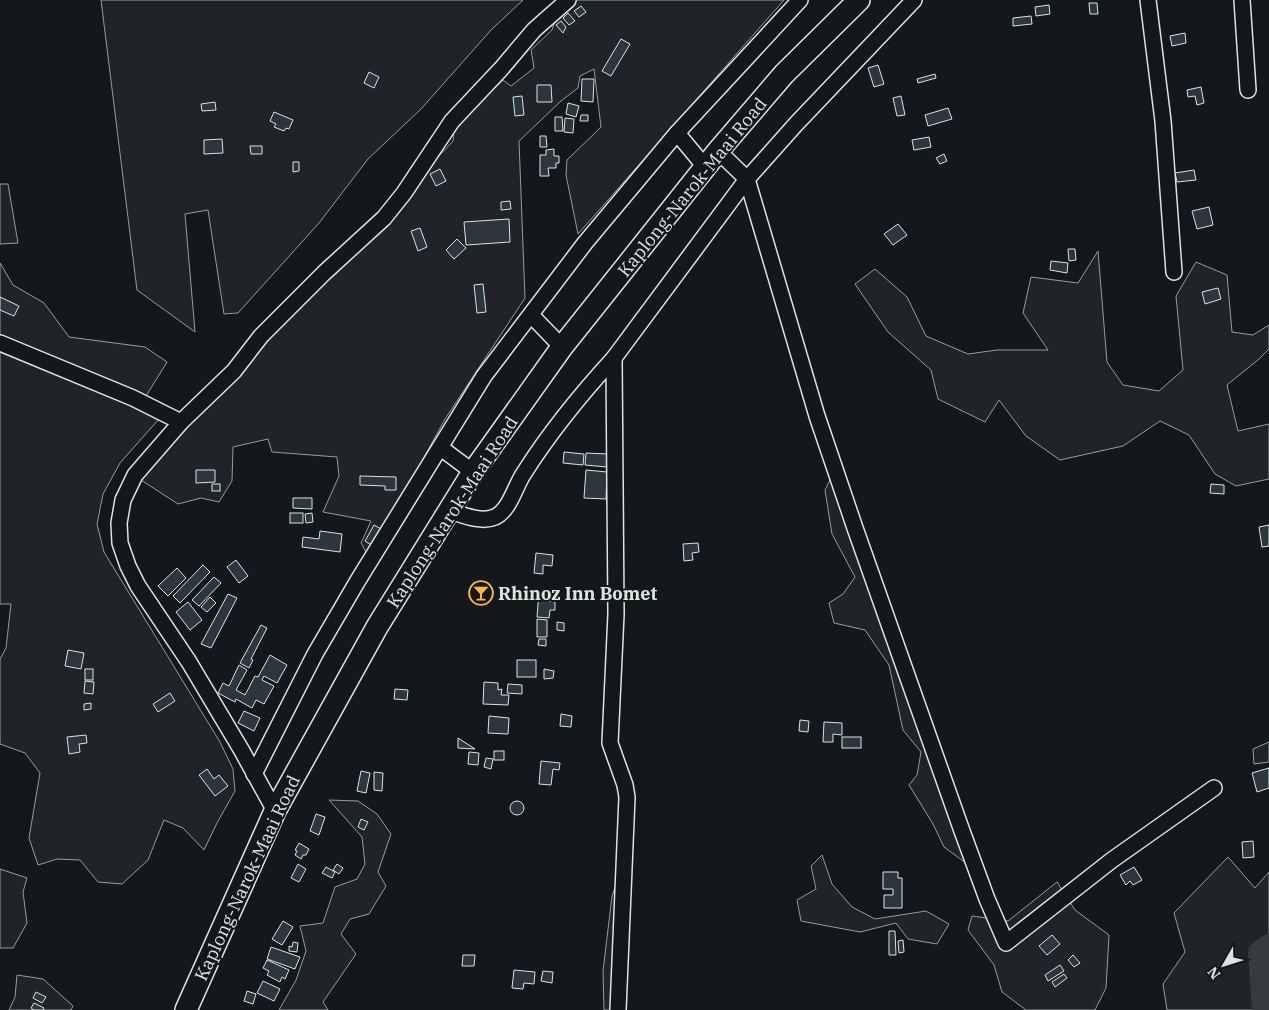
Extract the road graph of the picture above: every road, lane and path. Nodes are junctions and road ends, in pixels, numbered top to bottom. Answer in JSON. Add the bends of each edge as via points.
{"nodes":[{"id":1,"x":568,"y":0,"type":"edge"},
{"id":2,"x":800,"y":0,"type":"edge"},
{"id":3,"x":858,"y":0,"type":"edge"},
{"id":4,"x":914,"y":0,"type":"edge"},
{"id":5,"x":1148,"y":0,"type":"edge"},
{"id":6,"x":1242,"y":0,"type":"edge"},
{"id":7,"x":1248,"y":90,"type":"dead end"},
{"id":8,"x":677,"y":133,"type":"junction"},
{"id":9,"x":712,"y":159,"type":"junction"},
{"id":10,"x":747,"y":179,"type":"junction"},
{"id":11,"x":1174,"y":272,"type":"dead end"},
{"id":12,"x":531,"y":315,"type":"junction"},
{"id":13,"x":0,"y":343,"type":"edge"},
{"id":14,"x":562,"y":347,"type":"junction"},
{"id":15,"x":614,"y":358,"type":"junction"},
{"id":16,"x":181,"y":422,"type":"junction"},
{"id":17,"x":441,"y":448,"type":"junction"},
{"id":18,"x":473,"y":472,"type":"junction"},
{"id":19,"x":450,"y":511,"type":"junction"},
{"id":20,"x":254,"y":774,"type":"junction"},
{"id":21,"x":1214,"y":788,"type":"dead end"},
{"id":22,"x":275,"y":811,"type":"junction"},
{"id":23,"x":186,"y":1010,"type":"edge"},
{"id":24,"x":618,"y":1010,"type":"edge"}],
"edges":[{"from":1,"to":16,"type":"street","via":[[534,30],[452,121],[384,218],[324,272],[261,336],[234,371]]},
{"from":2,"to":8,"type":"street"},
{"from":3,"to":9,"type":"highway","name":"Kaplong-Narok-Maai Road","via":[[784,74]]},
{"from":4,"to":10,"type":"street"},
{"from":5,"to":11,"type":"street","via":[[1163,121]]},
{"from":6,"to":7,"type":"street"},
{"from":8,"to":9,"type":"street"},
{"from":8,"to":12,"type":"street","via":[[585,243]]},
{"from":9,"to":10,"type":"street"},
{"from":9,"to":14,"type":"highway","name":"Kaplong-Narok-Maai Road"},
{"from":10,"to":15,"type":"street"},
{"from":10,"to":21,"type":"street","via":[[817,416],[854,528],[958,822],[1006,943],[1112,860]]},
{"from":12,"to":14,"type":"street"},
{"from":12,"to":17,"type":"street","via":[[484,376]]},
{"from":13,"to":16,"type":"street","via":[[133,398]]},
{"from":14,"to":18,"type":"highway","name":"Kaplong-Narok-Maai Road"},
{"from":15,"to":19,"type":"street","via":[[545,442],[501,513],[494,518],[481,519]]},
{"from":15,"to":24,"type":"street","via":[[616,614],[610,743],[627,797]]},
{"from":16,"to":20,"type":"street","via":[[135,475],[123,500],[120,542],[138,586],[189,662]]},
{"from":17,"to":18,"type":"street"},
{"from":17,"to":20,"type":"street","via":[[315,654]]},
{"from":18,"to":19,"type":"highway","name":"Kaplong-Narok-Maai Road"},
{"from":19,"to":22,"type":"highway","name":"Kaplong-Narok-Maai Road","via":[[377,627]]},
{"from":20,"to":22,"type":"street"},
{"from":22,"to":23,"type":"highway","name":"Kaplong-Narok-Maai Road"}]}
